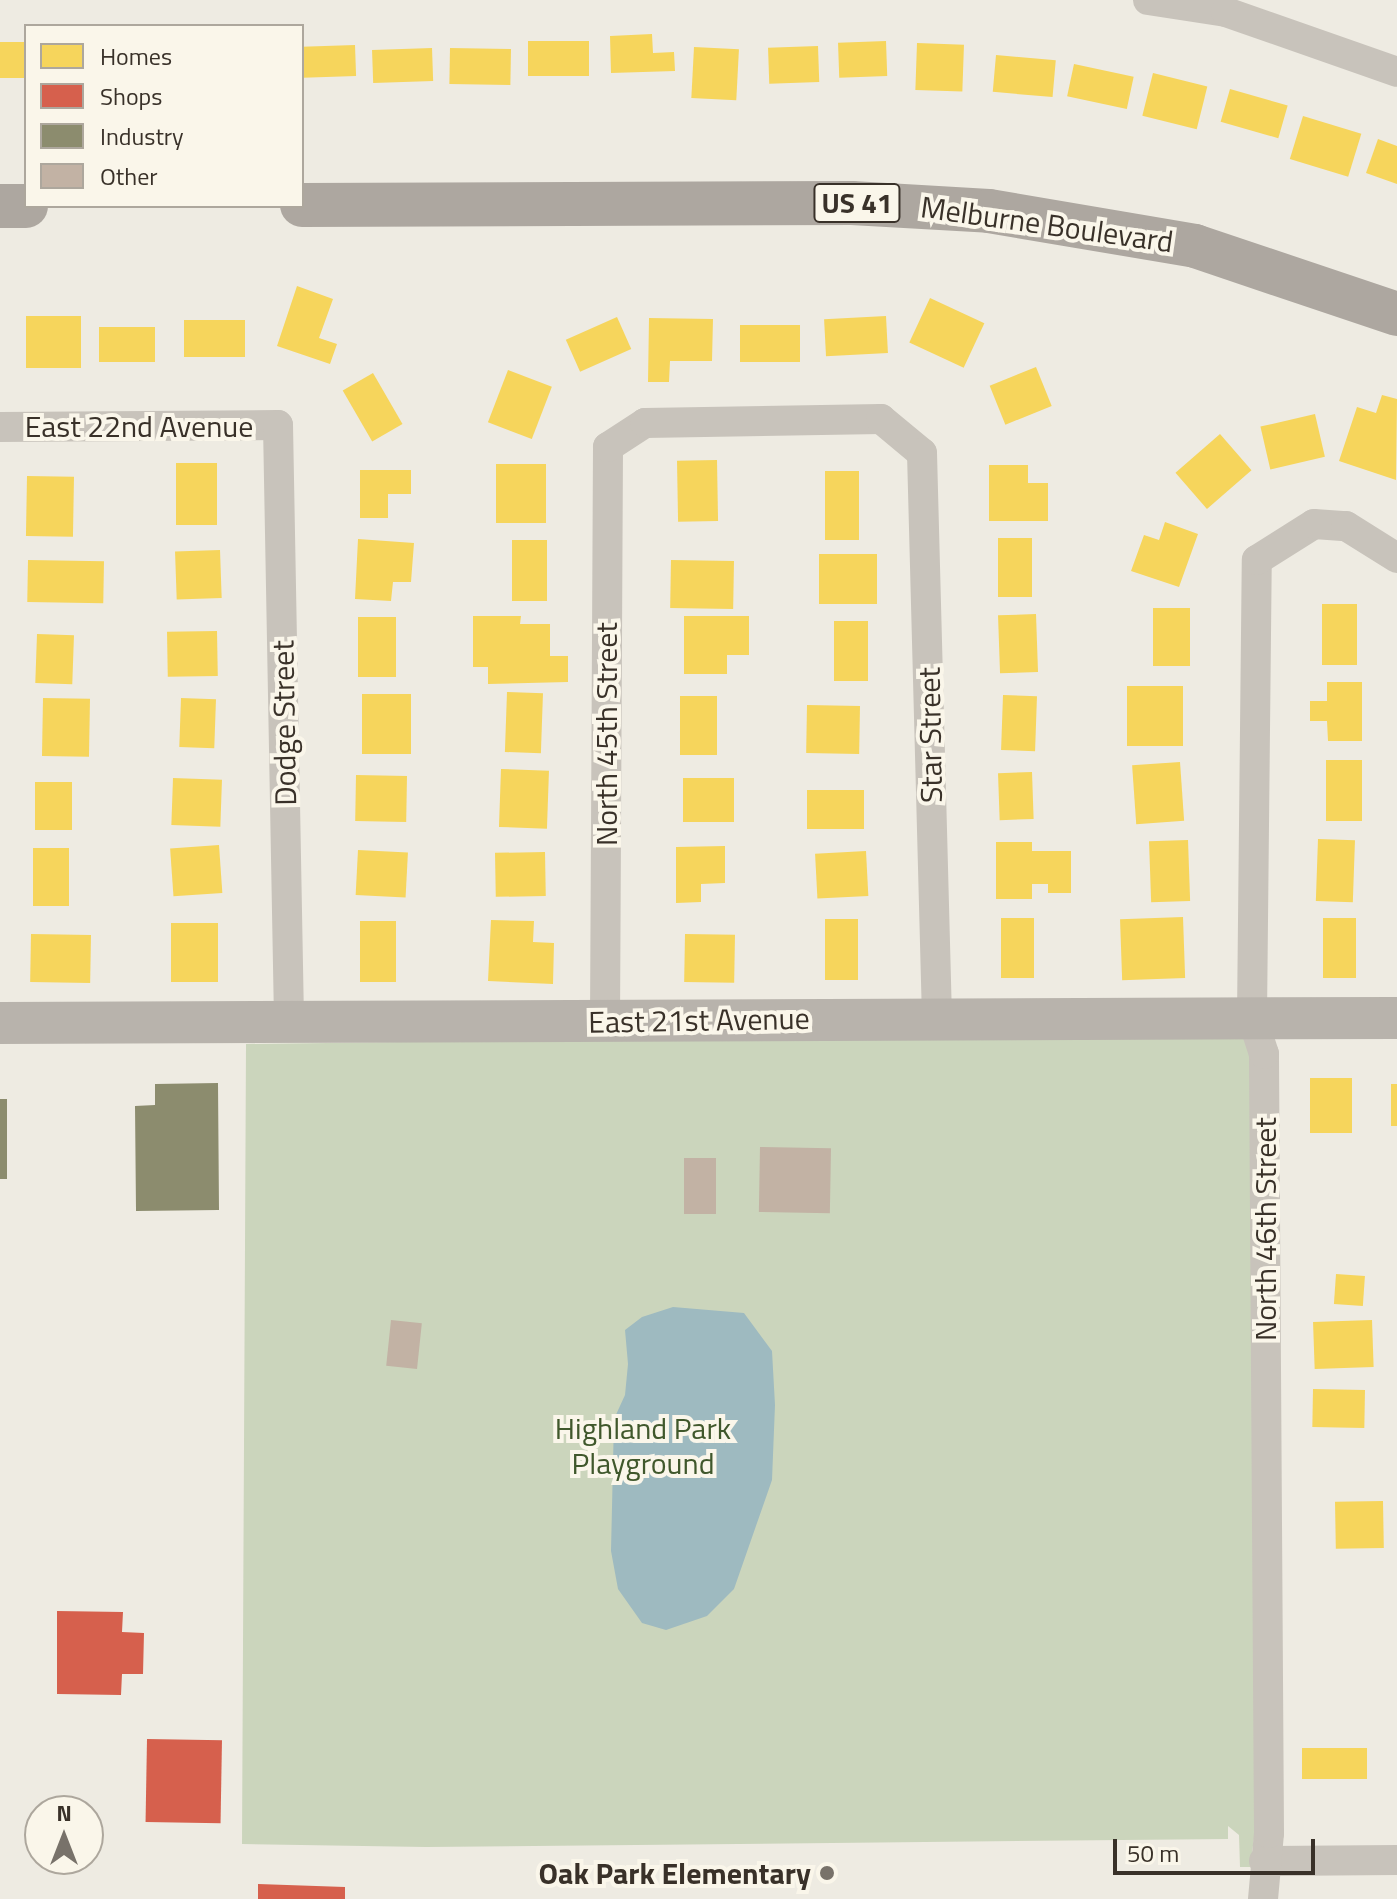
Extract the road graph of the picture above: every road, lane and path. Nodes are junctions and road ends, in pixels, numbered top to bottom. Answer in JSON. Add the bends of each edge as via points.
{"nodes":[{"id":1,"x":1148,"y":0,"type":"edge"},
{"id":2,"x":1226,"y":6,"type":"edge"},
{"id":3,"x":1397,"y":72,"type":"edge"},
{"id":4,"x":304,"y":205,"type":"edge"},
{"id":5,"x":0,"y":206,"type":"edge"},
{"id":6,"x":24,"y":206,"type":"edge"},
{"id":7,"x":1397,"y":314,"type":"edge"},
{"id":8,"x":278,"y":425,"type":"joint"},
{"id":9,"x":0,"y":427,"type":"edge"},
{"id":10,"x":922,"y":453,"type":"joint"},
{"id":11,"x":1397,"y":558,"type":"edge"},
{"id":12,"x":1252,"y":1016,"type":"junction"},
{"id":13,"x":937,"y":1017,"type":"junction"},
{"id":14,"x":1397,"y":1018,"type":"edge"},
{"id":15,"x":605,"y":1021,"type":"junction"},
{"id":16,"x":289,"y":1022,"type":"junction"},
{"id":17,"x":0,"y":1023,"type":"edge"},
{"id":18,"x":1397,"y":1860,"type":"edge"},
{"id":19,"x":1264,"y":1861,"type":"junction"},
{"id":20,"x":1263,"y":1899,"type":"edge"}],
"edges":[{"from":1,"to":2,"type":"street"},
{"from":2,"to":3,"type":"street"},
{"from":4,"to":7,"type":"main road","name":"Melburne Boulevard","number":"US 41","via":[[852,203],[989,211],[1195,246]]},
{"from":5,"to":6,"type":"main road"},
{"from":8,"to":9,"type":"street","name":"East 22nd Avenue"},
{"from":8,"to":16,"type":"street","name":"Dodge Street"},
{"from":10,"to":13,"type":"street","name":"Star Street"},
{"from":10,"to":15,"type":"street","name":"North 45th Street","via":[[881,419],[645,423],[608,447]]},
{"from":11,"to":12,"type":"street","name":"North 46th Street","via":[[1346,526],[1314,524],[1257,560]]},
{"from":12,"to":13,"type":"street","name":"East 21st Avenue"},
{"from":12,"to":14,"type":"street","name":"East 21st Avenue"},
{"from":12,"to":19,"type":"street","name":"North 46th Street","via":[[1264,1054],[1269,1833]]},
{"from":13,"to":15,"type":"street","name":"East 21st Avenue"},
{"from":15,"to":16,"type":"street","name":"East 21st Avenue"},
{"from":16,"to":17,"type":"street","name":"East 21st Avenue"},
{"from":18,"to":19,"type":"street"},
{"from":19,"to":20,"type":"street","name":"North 46th Street"}]}
